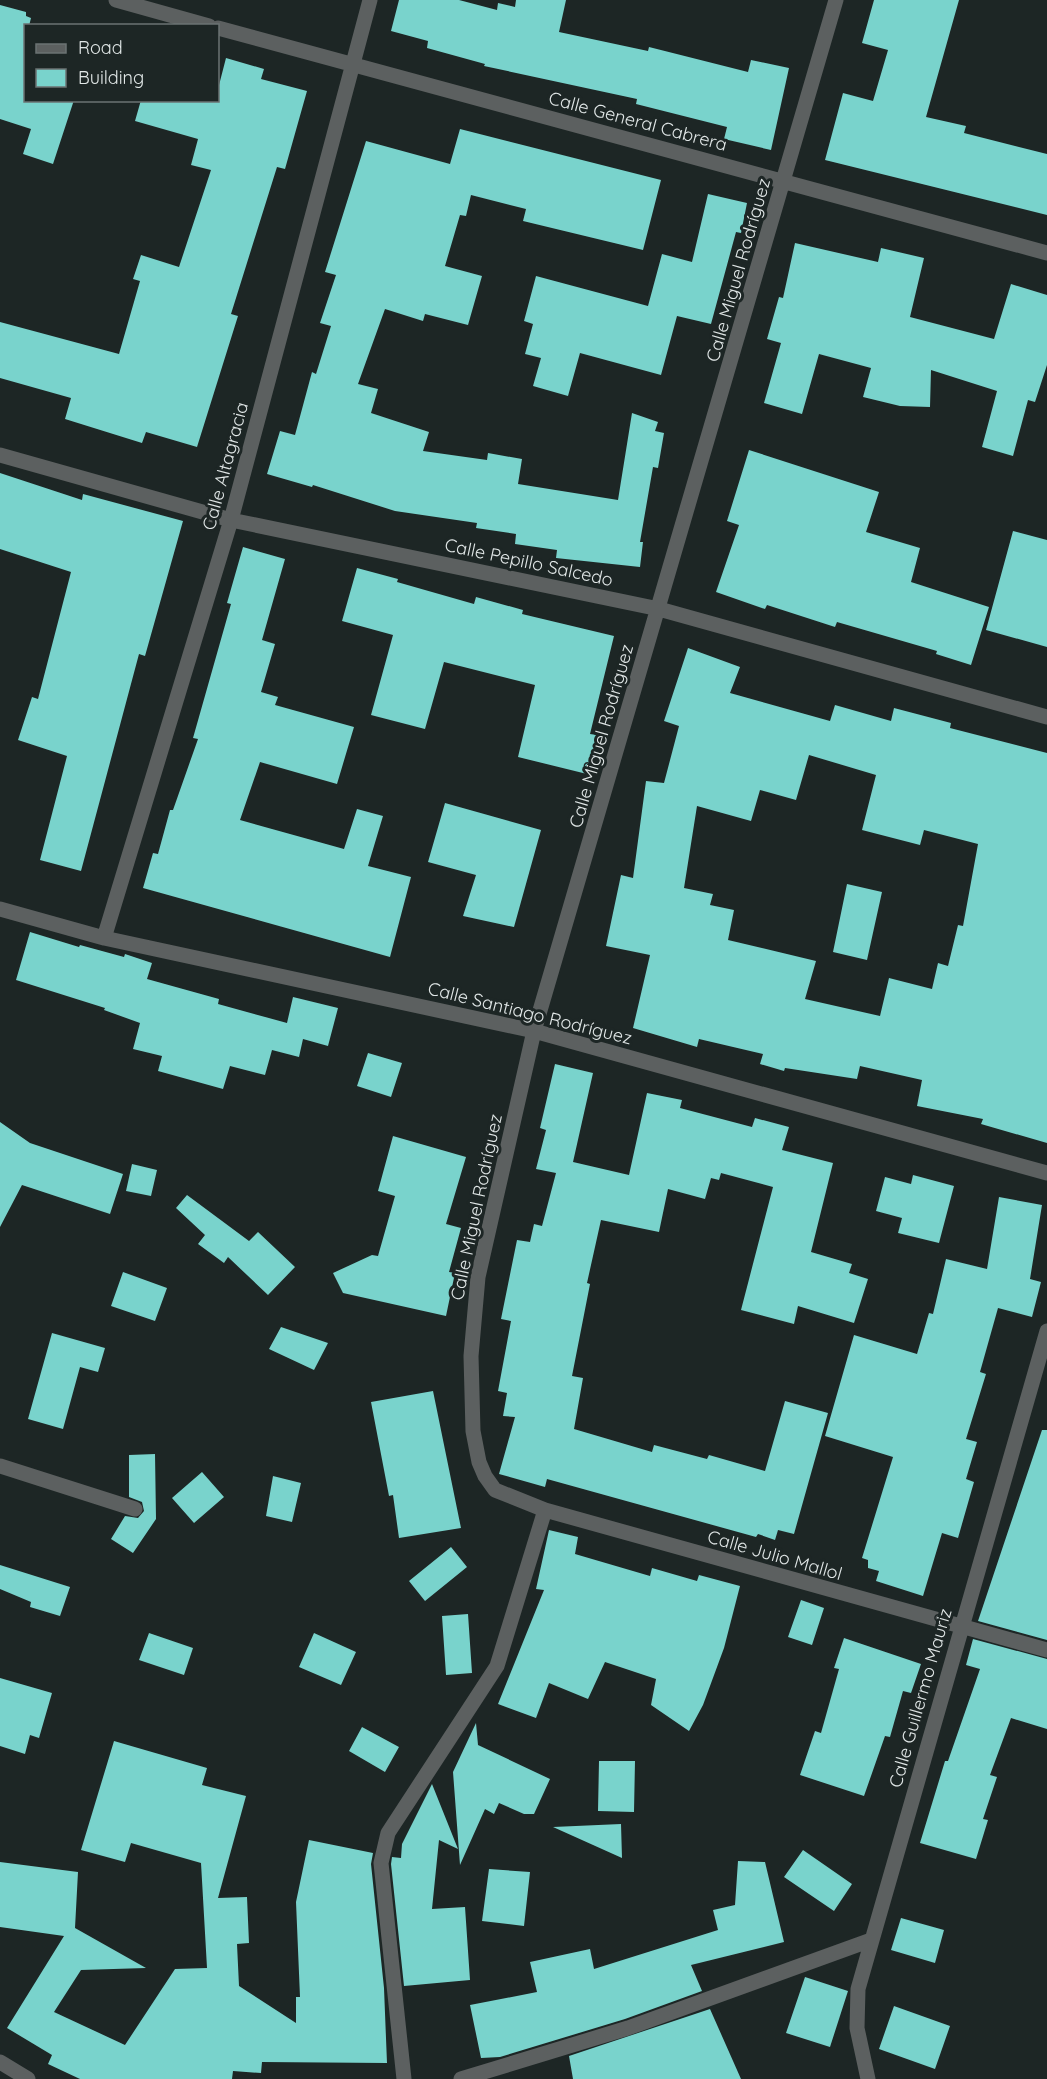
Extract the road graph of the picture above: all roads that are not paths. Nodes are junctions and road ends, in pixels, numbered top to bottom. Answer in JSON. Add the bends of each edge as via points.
{"nodes":[{"id":1,"x":116,"y":0,"type":"edge"},
{"id":2,"x":370,"y":0,"type":"edge"},
{"id":3,"x":836,"y":0,"type":"edge"},
{"id":4,"x":202,"y":24,"type":"edge"},
{"id":5,"x":219,"y":28,"type":"edge"},
{"id":6,"x":353,"y":64,"type":"junction"},
{"id":7,"x":784,"y":181,"type":"junction"},
{"id":8,"x":1047,"y":254,"type":"edge"},
{"id":9,"x":0,"y":455,"type":"edge"},
{"id":10,"x":231,"y":520,"type":"junction"},
{"id":11,"x":659,"y":609,"type":"junction"},
{"id":12,"x":1047,"y":717,"type":"edge"},
{"id":13,"x":0,"y":909,"type":"edge"},
{"id":14,"x":104,"y":938,"type":"junction"},
{"id":15,"x":534,"y":1031,"type":"junction"},
{"id":16,"x":1047,"y":1173,"type":"edge"},
{"id":17,"x":1047,"y":1331,"type":"edge"},
{"id":18,"x":0,"y":1466,"type":"edge"},
{"id":19,"x":495,"y":1490,"type":"joint"},
{"id":20,"x":135,"y":1509,"type":"dead end"},
{"id":21,"x":545,"y":1510,"type":"junction"},
{"id":22,"x":960,"y":1627,"type":"junction"},
{"id":23,"x":1047,"y":1650,"type":"edge"},
{"id":24,"x":870,"y":1940,"type":"junction"},
{"id":25,"x":0,"y":2062,"type":"edge"},
{"id":26,"x":28,"y":2079,"type":"edge"},
{"id":27,"x":404,"y":2079,"type":"edge"},
{"id":28,"x":461,"y":2079,"type":"edge"},
{"id":29,"x":868,"y":2079,"type":"edge"}],
"edges":[{"from":1,"to":4,"type":"street"},
{"from":2,"to":6,"type":"street","name":"Calle Altagracia"},
{"from":3,"to":7,"type":"street","name":"Calle Miguel Rodríguez"},
{"from":5,"to":6,"type":"street","name":"Calle General Cabrera"},
{"from":6,"to":7,"type":"street","name":"Calle General Cabrera"},
{"from":6,"to":10,"type":"street","name":"Calle Altagracia"},
{"from":7,"to":8,"type":"street","name":"Calle General Cabrera"},
{"from":7,"to":11,"type":"street","name":"Calle Miguel Rodríguez"},
{"from":9,"to":10,"type":"street","name":"Calle Pepillo Salcedo"},
{"from":10,"to":11,"type":"street","name":"Calle Pepillo Salcedo"},
{"from":10,"to":14,"type":"street","name":"Calle Altagracia"},
{"from":11,"to":12,"type":"street","name":"Calle Pepillo Salcedo"},
{"from":11,"to":15,"type":"street","name":"Calle Miguel Rodríguez"},
{"from":13,"to":14,"type":"street","name":"Calle Santiago Rodríguez"},
{"from":14,"to":15,"type":"street","name":"Calle Santiago Rodríguez"},
{"from":15,"to":16,"type":"street","name":"Calle Santiago Rodríguez"},
{"from":15,"to":19,"type":"street","name":"Calle Miguel Rodríguez","via":[[478,1277],[473,1319],[472,1431],[485,1476]]},
{"from":17,"to":22,"type":"street","name":"Calle Guillermo Mauriz"},
{"from":18,"to":20,"type":"street"},
{"from":19,"to":21,"type":"street","name":"Calle Julio Mallol"},
{"from":21,"to":22,"type":"street","name":"Calle Julio Mallol"},
{"from":21,"to":27,"type":"street","via":[[497,1666],[382,1848]]},
{"from":22,"to":23,"type":"street","name":"Calle Julio Mallol"},
{"from":22,"to":24,"type":"street","name":"Calle Guillermo Mauriz"},
{"from":24,"to":28,"type":"street","via":[[628,2028]]},
{"from":24,"to":29,"type":"street","name":"Calle Guillermo Mauriz","via":[[858,1989],[857,2028]]},
{"from":25,"to":26,"type":"street"}]}
